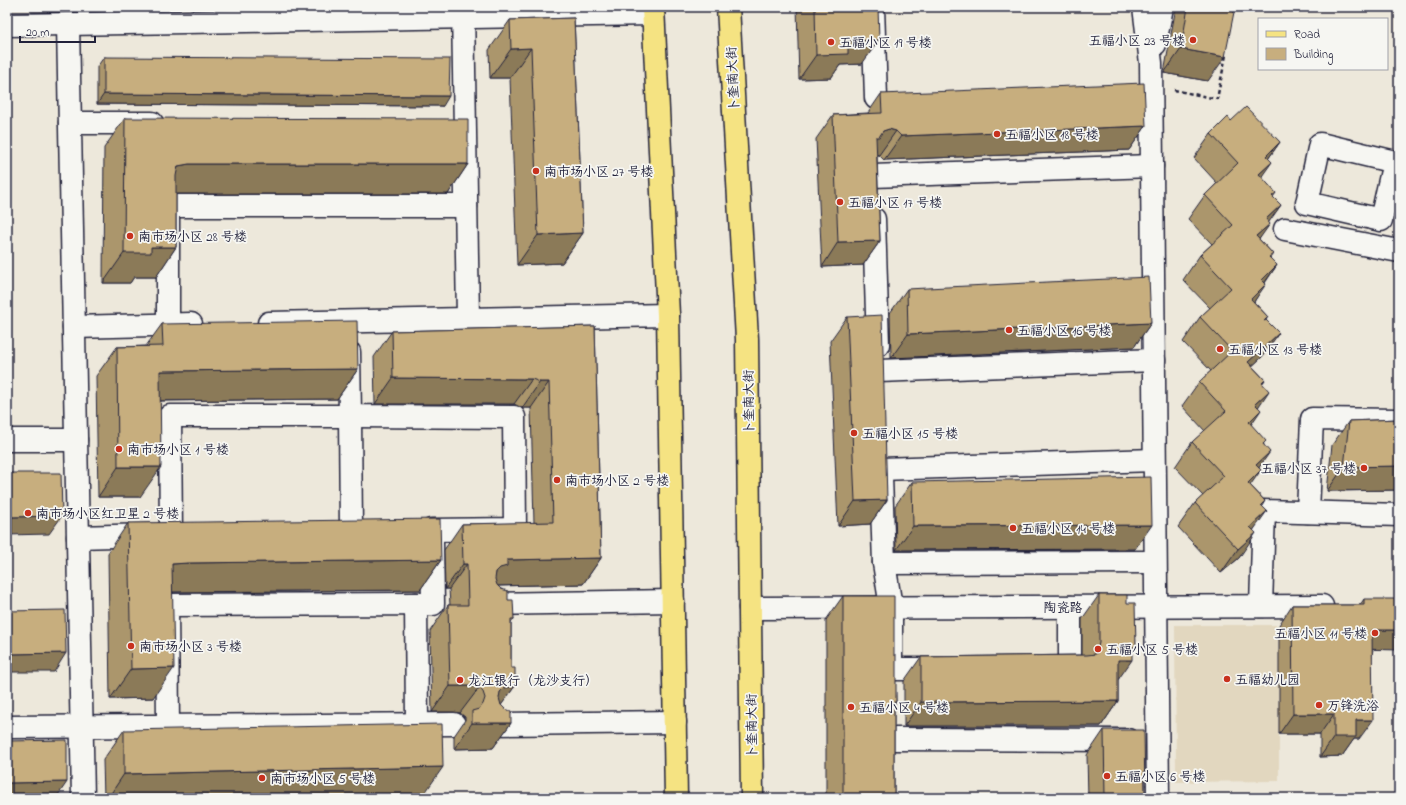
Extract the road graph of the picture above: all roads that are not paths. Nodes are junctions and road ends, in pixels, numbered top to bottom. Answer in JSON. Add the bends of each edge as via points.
{"nodes":[{"id":1,"x":728,"y":7,"type":"edge"},
{"id":2,"x":873,"y":7,"type":"edge"},
{"id":3,"x":1144,"y":7,"type":"edge"},
{"id":4,"x":1162,"y":7,"type":"edge"},
{"id":5,"x":653,"y":10,"type":"edge"},
{"id":6,"x":463,"y":12,"type":"edge"},
{"id":7,"x":164,"y":14,"type":"edge"},
{"id":8,"x":7,"y":24,"type":"edge"},
{"id":9,"x":68,"y":24,"type":"junction"},
{"id":10,"x":1151,"y":63,"type":"junction"},
{"id":11,"x":876,"y":98,"type":"dead end"},
{"id":12,"x":70,"y":123,"type":"junction"},
{"id":13,"x":173,"y":123,"type":"edge"},
{"id":14,"x":1152,"y":166,"type":"junction"},
{"id":15,"x":466,"y":206,"type":"junction"},
{"id":16,"x":1285,"y":229,"type":"dead end"},
{"id":17,"x":1399,"y":251,"type":"edge"},
{"id":18,"x":668,"y":315,"type":"junction"},
{"id":19,"x":468,"y":319,"type":"junction"},
{"id":20,"x":349,"y":321,"type":"junction"},
{"id":21,"x":246,"y":323,"type":"edge"},
{"id":22,"x":168,"y":324,"type":"junction"},
{"id":23,"x":207,"y":324,"type":"edge"},
{"id":24,"x":74,"y":326,"type":"junction"},
{"id":25,"x":1154,"y":360,"type":"junction"},
{"id":26,"x":879,"y":371,"type":"junction"},
{"id":27,"x":879,"y":393,"type":"edge"},
{"id":28,"x":350,"y":416,"type":"junction"},
{"id":29,"x":1399,"y":420,"type":"edge"},
{"id":30,"x":7,"y":440,"type":"edge"},
{"id":31,"x":76,"y":440,"type":"junction"},
{"id":32,"x":881,"y":446,"type":"edge"},
{"id":33,"x":1154,"y":460,"type":"junction"},
{"id":34,"x":881,"y":469,"type":"junction"},
{"id":35,"x":1308,"y":512,"type":"junction"},
{"id":36,"x":1399,"y":514,"type":"edge"},
{"id":37,"x":410,"y":530,"type":"edge"},
{"id":38,"x":432,"y":530,"type":"junction"},
{"id":39,"x":373,"y":531,"type":"edge"},
{"id":40,"x":194,"y":534,"type":"edge"},
{"id":41,"x":171,"y":535,"type":"junction"},
{"id":42,"x":78,"y":537,"type":"junction"},
{"id":43,"x":1155,"y":562,"type":"junction"},
{"id":44,"x":884,"y":563,"type":"junction"},
{"id":45,"x":673,"y":601,"type":"junction"},
{"id":46,"x":433,"y":604,"type":"junction"},
{"id":47,"x":489,"y":604,"type":"edge"},
{"id":48,"x":1261,"y":606,"type":"junction"},
{"id":49,"x":1345,"y":606,"type":"edge"},
{"id":50,"x":891,"y":607,"type":"junction"},
{"id":51,"x":1070,"y":607,"type":"junction"},
{"id":52,"x":1156,"y":607,"type":"junction"},
{"id":53,"x":750,"y":608,"type":"junction"},
{"id":54,"x":961,"y":668,"type":"edge"},
{"id":55,"x":1032,"y":668,"type":"edge"},
{"id":56,"x":891,"y":669,"type":"junction"},
{"id":57,"x":892,"y":692,"type":"edge"},
{"id":58,"x":892,"y":716,"type":"edge"},
{"id":59,"x":675,"y":722,"type":"junction"},
{"id":60,"x":416,"y":724,"type":"junction"},
{"id":61,"x":454,"y":724,"type":"dead end"},
{"id":62,"x":492,"y":724,"type":"edge"},
{"id":63,"x":81,"y":726,"type":"junction"},
{"id":64,"x":168,"y":726,"type":"junction"},
{"id":65,"x":7,"y":727,"type":"edge"},
{"id":66,"x":892,"y":739,"type":"junction"},
{"id":67,"x":1158,"y":740,"type":"junction"},
{"id":68,"x":892,"y":761,"type":"edge"},
{"id":69,"x":83,"y":798,"type":"edge"},
{"id":70,"x":676,"y":798,"type":"edge"},
{"id":71,"x":752,"y":798,"type":"edge"},
{"id":72,"x":1158,"y":798,"type":"edge"}],
"edges":[{"from":1,"to":53,"type":"main road","name":"卜奎南大街","via":[[747,339]]},
{"from":2,"to":11,"type":"street"},
{"from":3,"to":10,"type":"street"},
{"from":4,"to":10,"type":"street"},
{"from":5,"to":6,"type":"street"},
{"from":5,"to":18,"type":"main road"},
{"from":6,"to":7,"type":"street"},
{"from":6,"to":15,"type":"street","via":[[457,123]]},
{"from":7,"to":9,"type":"street"},
{"from":8,"to":9,"type":"street"},
{"from":9,"to":12,"type":"street"},
{"from":10,"to":14,"type":"street"},
{"from":12,"to":13,"type":"street"},
{"from":12,"to":24,"type":"street"},
{"from":14,"to":25,"type":"street"},
{"from":14,"to":26,"type":"street","via":[[873,171]]},
{"from":15,"to":19,"type":"street"},
{"from":15,"to":22,"type":"street","via":[[168,206]]},
{"from":16,"to":17,"type":"street"},
{"from":18,"to":19,"type":"street"},
{"from":18,"to":45,"type":"main road"},
{"from":19,"to":20,"type":"street"},
{"from":20,"to":21,"type":"street"},
{"from":20,"to":28,"type":"street"},
{"from":22,"to":23,"type":"street"},
{"from":22,"to":24,"type":"street"},
{"from":24,"to":31,"type":"street"},
{"from":25,"to":26,"type":"street"},
{"from":25,"to":33,"type":"street"},
{"from":26,"to":27,"type":"street"},
{"from":28,"to":38,"type":"street","via":[[514,417],[515,529]]},
{"from":28,"to":39,"type":"street","via":[[343,532]]},
{"from":28,"to":41,"type":"street","via":[[170,416]]},
{"from":29,"to":35,"type":"street","via":[[1312,419]]},
{"from":30,"to":31,"type":"street"},
{"from":31,"to":42,"type":"street"},
{"from":32,"to":34,"type":"street"},
{"from":33,"to":34,"type":"street"},
{"from":33,"to":43,"type":"street"},
{"from":34,"to":44,"type":"street"},
{"from":35,"to":36,"type":"street"},
{"from":35,"to":48,"type":"street","via":[[1264,511]]},
{"from":37,"to":38,"type":"street"},
{"from":38,"to":46,"type":"street"},
{"from":40,"to":41,"type":"street"},
{"from":41,"to":42,"type":"street"},
{"from":42,"to":63,"type":"street"},
{"from":43,"to":44,"type":"street"},
{"from":43,"to":52,"type":"street"},
{"from":44,"to":50,"type":"street"},
{"from":45,"to":47,"type":"street"},
{"from":45,"to":59,"type":"main road"},
{"from":46,"to":60,"type":"street"},
{"from":46,"to":64,"type":"street","via":[[167,606]]},
{"from":48,"to":49,"type":"street","name":"陶瓷路"},
{"from":48,"to":52,"type":"street","name":"陶瓷路"},
{"from":50,"to":51,"type":"street","name":"陶瓷路"},
{"from":50,"to":53,"type":"street","name":"陶瓷路"},
{"from":50,"to":56,"type":"street"},
{"from":51,"to":52,"type":"street","name":"陶瓷路"},
{"from":51,"to":55,"type":"street","via":[[1070,667]]},
{"from":52,"to":67,"type":"street"},
{"from":53,"to":71,"type":"main road","name":"卜奎南大街"},
{"from":54,"to":56,"type":"street"},
{"from":56,"to":57,"type":"street"},
{"from":58,"to":66,"type":"street"},
{"from":59,"to":62,"type":"street"},
{"from":59,"to":70,"type":"main road"},
{"from":60,"to":61,"type":"street"},
{"from":60,"to":64,"type":"street"},
{"from":63,"to":64,"type":"street"},
{"from":63,"to":65,"type":"street"},
{"from":63,"to":69,"type":"street"},
{"from":66,"to":67,"type":"street"},
{"from":66,"to":68,"type":"street"},
{"from":67,"to":72,"type":"street"}]}
